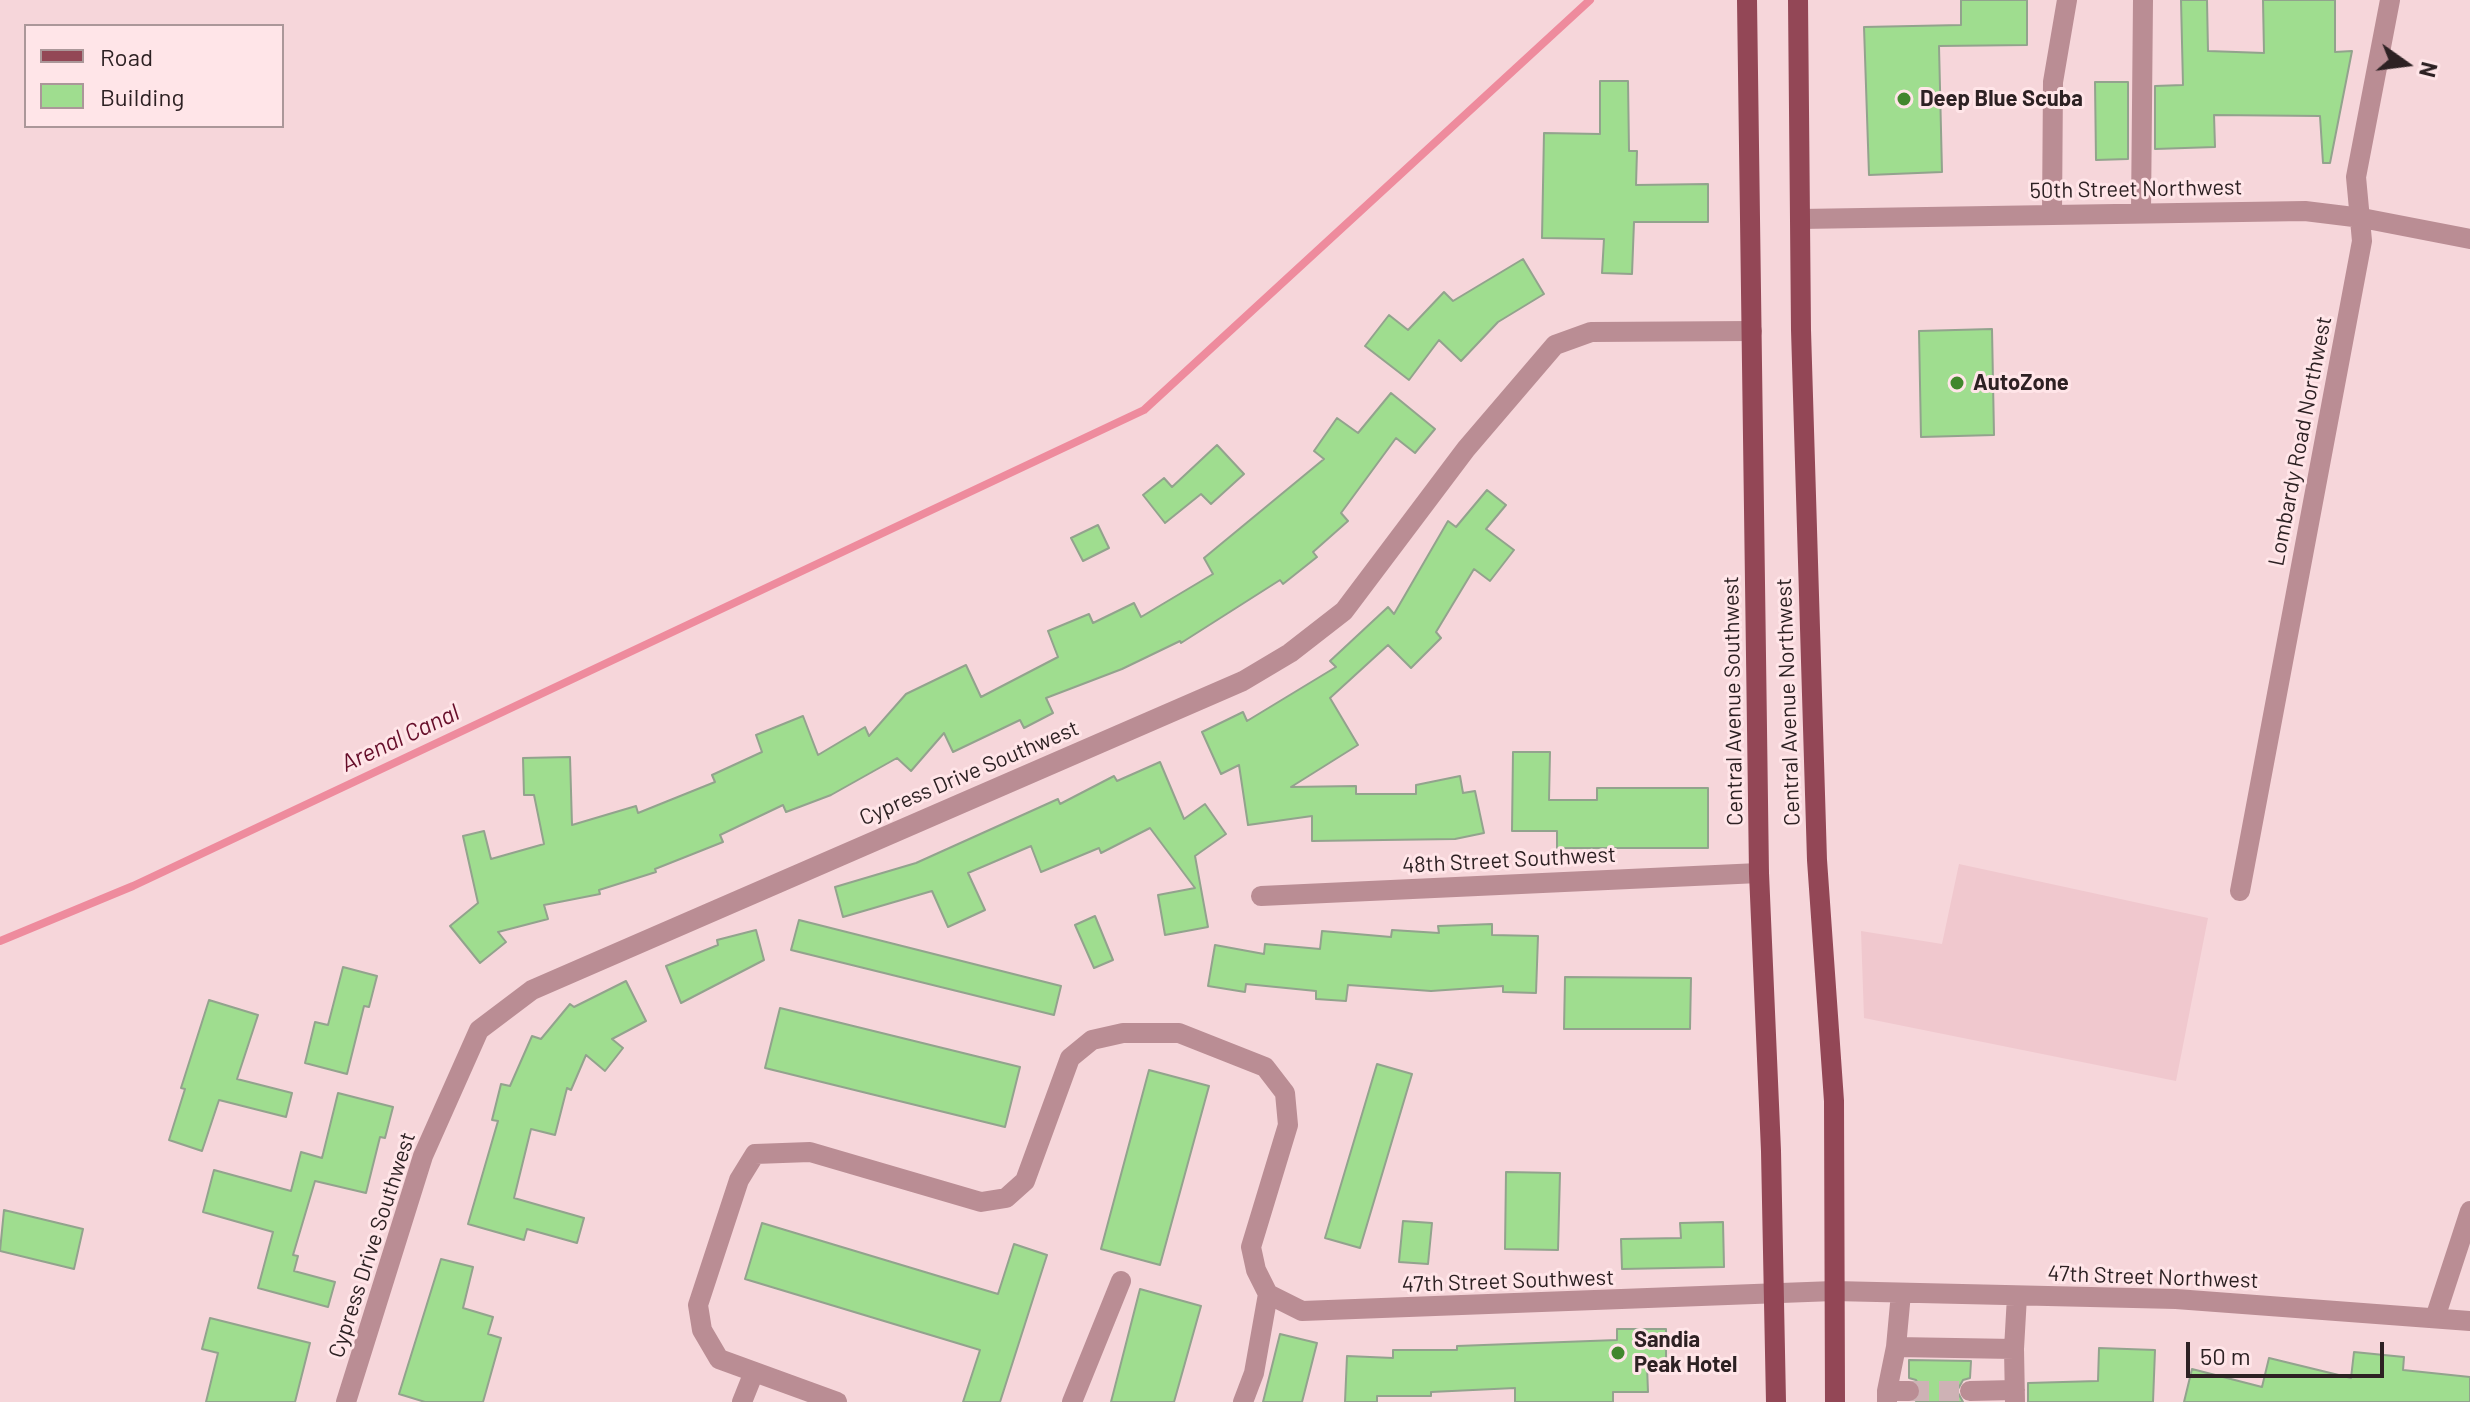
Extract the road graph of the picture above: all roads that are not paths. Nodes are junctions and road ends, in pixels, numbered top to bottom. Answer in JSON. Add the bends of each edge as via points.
{"nodes":[{"id":1,"x":1747,"y":0,"type":"edge"},
{"id":2,"x":1798,"y":0,"type":"edge"},
{"id":3,"x":2067,"y":0,"type":"edge"},
{"id":4,"x":2143,"y":0,"type":"edge"},
{"id":5,"x":2390,"y":0,"type":"edge"},
{"id":6,"x":2141,"y":212,"type":"junction"},
{"id":7,"x":2052,"y":214,"type":"junction"},
{"id":8,"x":2362,"y":218,"type":"junction"},
{"id":9,"x":1800,"y":219,"type":"junction"},
{"id":10,"x":2470,"y":239,"type":"edge"},
{"id":11,"x":1752,"y":331,"type":"junction"},
{"id":12,"x":1759,"y":873,"type":"junction"},
{"id":13,"x":2240,"y":891,"type":"dead end"},
{"id":14,"x":1261,"y":896,"type":"dead end"},
{"id":15,"x":2470,"y":1211,"type":"edge"},
{"id":16,"x":1121,"y":1281,"type":"dead end"},
{"id":17,"x":1834,"y":1291,"type":"junction"},
{"id":18,"x":1901,"y":1293,"type":"junction"},
{"id":19,"x":1268,"y":1294,"type":"junction"},
{"id":20,"x":1775,"y":1294,"type":"junction"},
{"id":21,"x":2017,"y":1296,"type":"junction"},
{"id":22,"x":2435,"y":1318,"type":"junction"},
{"id":23,"x":2470,"y":1321,"type":"edge"},
{"id":24,"x":1896,"y":1347,"type":"junction"},
{"id":25,"x":2014,"y":1349,"type":"junction"},
{"id":26,"x":754,"y":1372,"type":"junction"},
{"id":27,"x":1909,"y":1391,"type":"tunnel mouth"},
{"id":28,"x":1970,"y":1391,"type":"tunnel mouth"},
{"id":29,"x":2015,"y":1396,"type":"edge"},
{"id":30,"x":1887,"y":1397,"type":"edge"},
{"id":31,"x":346,"y":1402,"type":"edge"},
{"id":32,"x":742,"y":1402,"type":"edge"},
{"id":33,"x":837,"y":1402,"type":"edge"},
{"id":34,"x":1072,"y":1402,"type":"edge"},
{"id":35,"x":1243,"y":1402,"type":"edge"},
{"id":36,"x":1776,"y":1402,"type":"edge"},
{"id":37,"x":1835,"y":1402,"type":"edge"}],
"edges":[{"from":1,"to":11,"type":"main road","name":"Central Avenue Southwest"},
{"from":2,"to":9,"type":"main road","name":"Central Avenue Northwest"},
{"from":3,"to":7,"type":"street","via":[[2053,82]]},
{"from":4,"to":6,"type":"street"},
{"from":5,"to":8,"type":"street","name":"Lombardy Road Northwest","via":[[2356,177]]},
{"from":6,"to":7,"type":"street","name":"50th Street Northwest"},
{"from":6,"to":8,"type":"street","name":"50th Street Northwest","via":[[2305,211]]},
{"from":7,"to":9,"type":"street","name":"50th Street Northwest"},
{"from":8,"to":10,"type":"street","name":"50th Street Northwest"},
{"from":8,"to":13,"type":"street","name":"Lombardy Road Northwest","via":[[2362,241]]},
{"from":9,"to":17,"type":"main road","name":"Central Avenue Northwest","via":[[1816,844],[1834,1101]]},
{"from":11,"to":12,"type":"main road","name":"Central Avenue Southwest"},
{"from":11,"to":31,"type":"street","name":"Cypress Drive Southwest","via":[[1591,332],[1555,345],[1466,449],[1344,611],[1290,653],[1243,681],[532,990],[479,1030],[423,1156]]},
{"from":12,"to":14,"type":"street","name":"48th Street Southwest"},
{"from":12,"to":20,"type":"main road","name":"Central Avenue Southwest"},
{"from":15,"to":22,"type":"street"},
{"from":16,"to":34,"type":"street"},
{"from":17,"to":18,"type":"street","name":"47th Street Northwest"},
{"from":17,"to":20,"type":"street","name":"47th Street Southwest"},
{"from":17,"to":37,"type":"main road","name":"Central Avenue Northwest"},
{"from":18,"to":21,"type":"street","name":"47th Street Northwest"},
{"from":18,"to":24,"type":"street"},
{"from":19,"to":20,"type":"street","name":"47th Street Southwest","via":[[1302,1311],[1340,1312]]},
{"from":19,"to":26,"type":"street","via":[[1251,1247],[1288,1125],[1285,1093],[1265,1067],[1179,1033],[1123,1033],[1092,1040],[1070,1058],[1025,1181],[1006,1198],[981,1202],[810,1152],[755,1154],[739,1180],[698,1305],[702,1330],[719,1359]]},
{"from":19,"to":35,"type":"street","via":[[1254,1373]]},
{"from":20,"to":36,"type":"main road","name":"Central Avenue Southwest"},
{"from":21,"to":22,"type":"street","name":"47th Street Northwest","via":[[2176,1299]]},
{"from":21,"to":25,"type":"street"},
{"from":22,"to":23,"type":"street","name":"47th Street Northwest"},
{"from":24,"to":25,"type":"street"},
{"from":24,"to":30,"type":"street"},
{"from":25,"to":29,"type":"street"},
{"from":26,"to":32,"type":"street"},
{"from":26,"to":33,"type":"street"},
{"from":27,"to":30,"type":"street"},
{"from":28,"to":29,"type":"street"}]}
